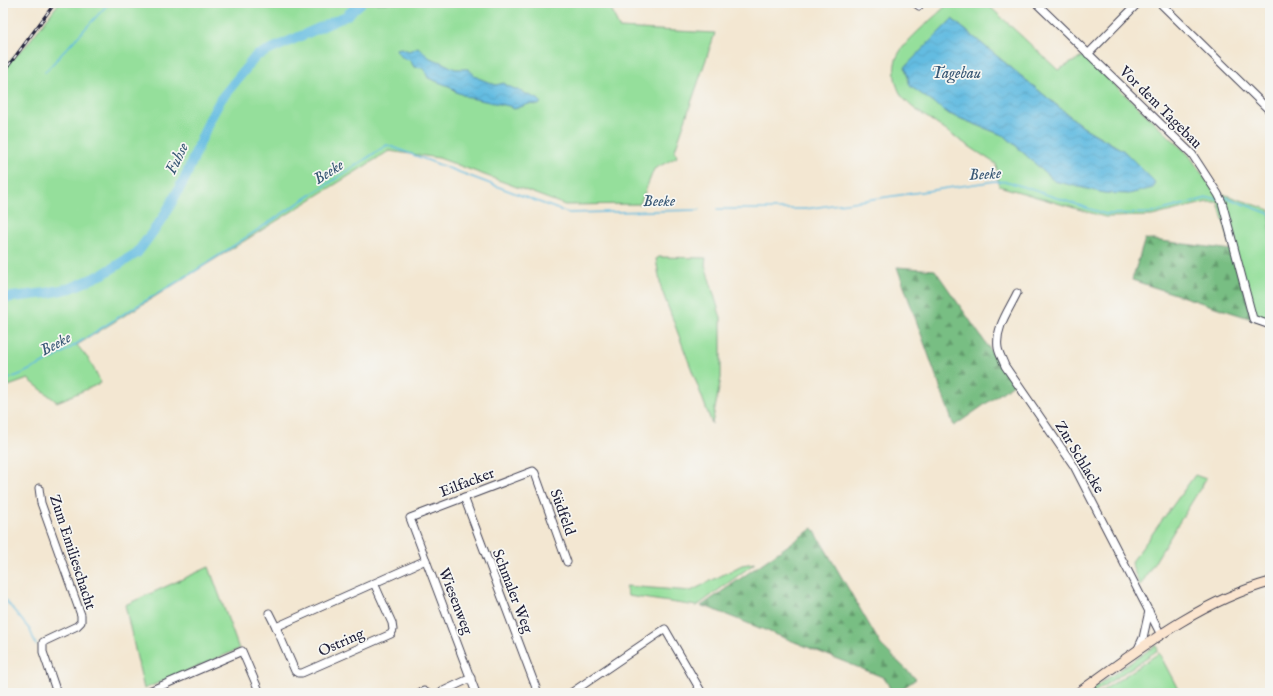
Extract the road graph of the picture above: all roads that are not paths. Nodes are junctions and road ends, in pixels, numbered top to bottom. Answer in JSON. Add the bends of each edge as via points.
{"nodes":[{"id":1,"x":1036,"y":3,"type":"edge"},
{"id":2,"x":1138,"y":3,"type":"edge"},
{"id":3,"x":1160,"y":3,"type":"edge"},
{"id":4,"x":1088,"y":54,"type":"junction"},
{"id":5,"x":1270,"y":110,"type":"edge"},
{"id":6,"x":1017,"y":293,"type":"dead end"},
{"id":7,"x":1270,"y":325,"type":"edge"},
{"id":8,"x":533,"y":471,"type":"joint"},
{"id":9,"x":39,"y":488,"type":"dead end"},
{"id":10,"x":464,"y":497,"type":"junction"},
{"id":11,"x":410,"y":518,"type":"joint"},
{"id":12,"x":426,"y":560,"type":"junction"},
{"id":13,"x":567,"y":562,"type":"dead end"},
{"id":14,"x":1270,"y":582,"type":"edge"},
{"id":15,"x":374,"y":583,"type":"junction"},
{"id":16,"x":1149,"y":611,"type":"junction"},
{"id":17,"x":269,"y":613,"type":"dead end"},
{"id":18,"x":276,"y":627,"type":"junction"},
{"id":19,"x":1161,"y":635,"type":"junction"},
{"id":20,"x":1137,"y":651,"type":"junction"},
{"id":21,"x":471,"y":678,"type":"junction"},
{"id":22,"x":58,"y":693,"type":"edge"},
{"id":23,"x":145,"y":693,"type":"edge"},
{"id":24,"x":260,"y":693,"type":"edge"},
{"id":25,"x":418,"y":693,"type":"edge"},
{"id":26,"x":427,"y":693,"type":"edge"},
{"id":27,"x":439,"y":693,"type":"edge"},
{"id":28,"x":476,"y":693,"type":"edge"},
{"id":29,"x":538,"y":693,"type":"edge"},
{"id":30,"x":571,"y":693,"type":"edge"},
{"id":31,"x":702,"y":693,"type":"edge"},
{"id":32,"x":1078,"y":693,"type":"edge"}],
"edges":[{"from":1,"to":4,"type":"street","name":"Vor dem Tagebau"},
{"from":2,"to":4,"type":"street"},
{"from":3,"to":5,"type":"street"},
{"from":4,"to":7,"type":"street","name":"Vor dem Tagebau","via":[[1192,154],[1222,202],[1253,319]]},
{"from":6,"to":16,"type":"street","name":"Zur Schlacke","via":[[1002,321],[999,335],[998,347],[1005,366],[1074,466]]},
{"from":8,"to":10,"type":"street","name":"Eilfacker"},
{"from":8,"to":13,"type":"street","name":"Südfeld"},
{"from":9,"to":22,"type":"street","name":"Zum Emilieschacht","via":[[41,503],[81,615],[81,622],[77,626],[43,642],[43,652]]},
{"from":10,"to":11,"type":"street","name":"Eilfacker"},
{"from":10,"to":29,"type":"street","name":"Schmaler Weg"},
{"from":11,"to":12,"type":"street","name":"Wiesenweg"},
{"from":12,"to":15,"type":"street"},
{"from":12,"to":21,"type":"street","name":"Wiesenweg"},
{"from":14,"to":19,"type":"street","via":[[1217,602]]},
{"from":15,"to":18,"type":"street"},
{"from":15,"to":18,"type":"street","name":"Ostring","via":[[392,623],[391,634],[298,673]]},
{"from":16,"to":19,"type":"street","name":"Zur Schlacke"},
{"from":16,"to":20,"type":"street","via":[[1143,638]]},
{"from":17,"to":18,"type":"street","name":"Ostring"},
{"from":19,"to":20,"type":"street"},
{"from":20,"to":32,"type":"street"},
{"from":21,"to":27,"type":"street"},
{"from":21,"to":28,"type":"street","name":"Wiesenweg"},
{"from":23,"to":24,"type":"street","via":[[242,651]]},
{"from":25,"to":26,"type":"street"},
{"from":30,"to":31,"type":"street","via":[[665,629]]}]}
